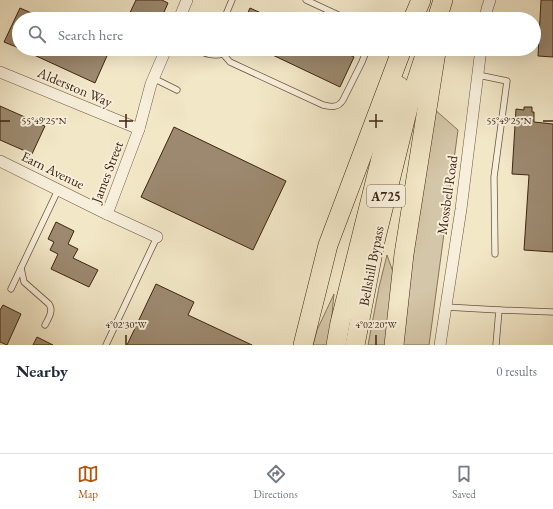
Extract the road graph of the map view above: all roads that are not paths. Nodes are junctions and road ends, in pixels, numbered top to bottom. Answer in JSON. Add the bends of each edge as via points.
{"nodes":[{"id":1,"x":187,"y":0,"type":"edge"},
{"id":2,"x":232,"y":0,"type":"edge"},
{"id":3,"x":306,"y":0,"type":"edge"},
{"id":4,"x":421,"y":0,"type":"edge"},
{"id":5,"x":444,"y":0,"type":"edge"},
{"id":6,"x":490,"y":0,"type":"edge"},
{"id":7,"x":181,"y":12,"type":"edge"},
{"id":8,"x":227,"y":12,"type":"edge"},
{"id":9,"x":332,"y":12,"type":"edge"},
{"id":10,"x":417,"y":12,"type":"edge"},
{"id":11,"x":440,"y":12,"type":"edge"},
{"id":12,"x":443,"y":12,"type":"edge"},
{"id":13,"x":486,"y":12,"type":"edge"},
{"id":14,"x":163,"y":56,"type":"edge"},
{"id":15,"x":226,"y":56,"type":"edge"},
{"id":16,"x":364,"y":56,"type":"edge"},
{"id":17,"x":399,"y":56,"type":"edge"},
{"id":18,"x":406,"y":56,"type":"edge"},
{"id":19,"x":425,"y":56,"type":"edge"},
{"id":20,"x":436,"y":56,"type":"edge"},
{"id":21,"x":480,"y":56,"type":"edge"},
{"id":22,"x":0,"y":72,"type":"edge"},
{"id":23,"x":478,"y":75,"type":"junction"},
{"id":24,"x":153,"y":78,"type":"junction"},
{"id":25,"x":177,"y":90,"type":"dead end"},
{"id":26,"x":139,"y":129,"type":"junction"},
{"id":27,"x":0,"y":161,"type":"edge"},
{"id":28,"x":58,"y":190,"type":"junction"},
{"id":29,"x":107,"y":214,"type":"junction"},
{"id":30,"x":157,"y":237,"type":"joint"},
{"id":31,"x":495,"y":254,"type":"dead end"},
{"id":32,"x":20,"y":268,"type":"junction"},
{"id":33,"x":11,"y":289,"type":"dead end"},
{"id":34,"x":446,"y":307,"type":"junction"},
{"id":35,"x":499,"y":310,"type":"junction"},
{"id":36,"x":553,"y":312,"type":"edge"},
{"id":37,"x":45,"y":325,"type":"dead end"},
{"id":38,"x":106,"y":345,"type":"edge"},
{"id":39,"x":303,"y":345,"type":"edge"},
{"id":40,"x":336,"y":345,"type":"edge"},
{"id":41,"x":355,"y":345,"type":"edge"},
{"id":42,"x":394,"y":345,"type":"edge"},
{"id":43,"x":440,"y":345,"type":"edge"},
{"id":44,"x":496,"y":345,"type":"edge"}],
"edges":[{"from":1,"to":7,"type":"street"},
{"from":2,"to":8,"type":"lane"},
{"from":3,"to":9,"type":"lane"},
{"from":4,"to":10,"type":"highway"},
{"from":5,"to":11,"type":"highway"},
{"from":5,"to":12,"type":"highway"},
{"from":6,"to":13,"type":"street"},
{"from":14,"to":24,"type":"street","name":"James Street"},
{"from":15,"to":16,"type":"lane","via":[[230,62],[240,67],[331,107],[343,100]]},
{"from":17,"to":39,"type":"highway","number":"A725","via":[[328,245]]},
{"from":18,"to":40,"type":"highway","name":"Bellshill Bypass","number":"A725"},
{"from":19,"to":41,"type":"highway","name":"Bellshill Bypass","number":"A725","via":[[409,104],[376,237]]},
{"from":20,"to":42,"type":"highway","via":[[404,254]]},
{"from":21,"to":23,"type":"street","name":"Mossbell Road"},
{"from":22,"to":26,"type":"street","name":"Alderston Way"},
{"from":23,"to":31,"type":"lane","via":[[507,81],[494,177]]},
{"from":23,"to":34,"type":"street","name":"Mossbell Road"},
{"from":24,"to":25,"type":"lane"},
{"from":24,"to":26,"type":"street","name":"James Street"},
{"from":26,"to":29,"type":"street","name":"James Street"},
{"from":27,"to":28,"type":"street","name":"Earn Avenue"},
{"from":28,"to":29,"type":"street","name":"Earn Avenue"},
{"from":28,"to":32,"type":"lane"},
{"from":29,"to":30,"type":"street","name":"Earn Avenue"},
{"from":30,"to":38,"type":"lane"},
{"from":32,"to":33,"type":"lane"},
{"from":32,"to":37,"type":"lane","via":[[24,282],[51,306]]},
{"from":34,"to":35,"type":"lane"},
{"from":34,"to":43,"type":"street","name":"Mossbell Road"},
{"from":35,"to":36,"type":"lane"},
{"from":35,"to":44,"type":"lane"}]}
